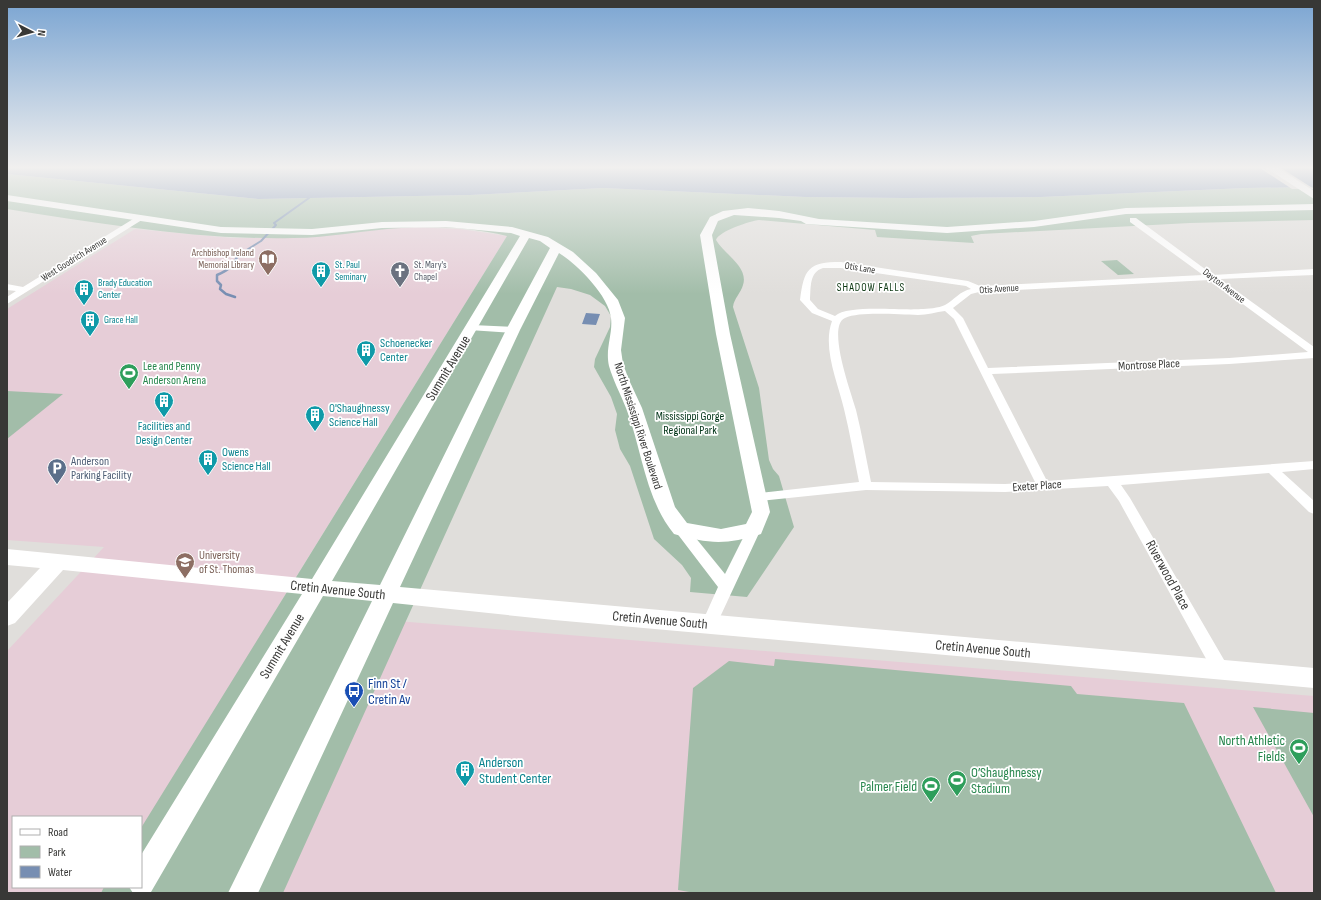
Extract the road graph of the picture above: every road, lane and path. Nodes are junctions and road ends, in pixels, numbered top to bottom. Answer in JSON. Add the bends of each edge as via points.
{"nodes":[{"id":1,"x":87,"y":210,"type":"edge"},
{"id":2,"x":1152,"y":210,"type":"edge"},
{"id":3,"x":1090,"y":215,"type":"junction"},
{"id":4,"x":1314,"y":216,"type":"edge"},
{"id":5,"x":141,"y":218,"type":"junction"},
{"id":6,"x":1133,"y":220,"type":"junction"},
{"id":7,"x":526,"y":233,"type":"junction"},
{"id":8,"x":557,"y":246,"type":"junction"},
{"id":9,"x":1314,"y":272,"type":"edge"},
{"id":10,"x":1213,"y":278,"type":"junction"},
{"id":11,"x":7,"y":287,"type":"edge"},
{"id":12,"x":979,"y":289,"type":"junction"},
{"id":13,"x":24,"y":290,"type":"junction"},
{"id":14,"x":7,"y":301,"type":"edge"},
{"id":15,"x":947,"y":308,"type":"junction"},
{"id":16,"x":837,"y":320,"type":"junction"},
{"id":17,"x":472,"y":328,"type":"junction"},
{"id":18,"x":513,"y":330,"type":"junction"},
{"id":19,"x":1314,"y":354,"type":"edge"},
{"id":20,"x":984,"y":371,"type":"junction"},
{"id":21,"x":1314,"y":465,"type":"edge"},
{"id":22,"x":1271,"y":468,"type":"junction"},
{"id":23,"x":1111,"y":482,"type":"junction"},
{"id":24,"x":1043,"y":485,"type":"junction"},
{"id":25,"x":866,"y":486,"type":"junction"},
{"id":26,"x":759,"y":496,"type":"junction"},
{"id":27,"x":1314,"y":509,"type":"edge"},
{"id":28,"x":682,"y":528,"type":"junction"},
{"id":29,"x":754,"y":529,"type":"junction"},
{"id":30,"x":7,"y":557,"type":"edge"},
{"id":31,"x":59,"y":562,"type":"junction"},
{"id":32,"x":726,"y":586,"type":"junction"},
{"id":33,"x":318,"y":588,"type":"junction"},
{"id":34,"x":386,"y":595,"type":"junction"},
{"id":35,"x":7,"y":617,"type":"edge"},
{"id":36,"x":709,"y":625,"type":"junction"},
{"id":37,"x":1221,"y":670,"type":"junction"},
{"id":38,"x":1314,"y":678,"type":"edge"},
{"id":39,"x":142,"y":880,"type":"edge"},
{"id":40,"x":243,"y":893,"type":"edge"}],
"edges":[{"from":1,"to":5,"type":"street","name":"North Mississippi River Boulevard"},
{"from":2,"to":3,"type":"street"},
{"from":3,"to":6,"type":"street","via":[[1110,221]]},
{"from":3,"to":26,"type":"street","via":[[1034,224],[947,230],[757,218],[742,220],[712,233],[708,243],[723,334]]},
{"from":4,"to":6,"type":"street"},
{"from":5,"to":7,"type":"street","name":"North Mississippi River Boulevard","via":[[221,230],[246,231],[291,232],[382,225],[446,224]]},
{"from":5,"to":13,"type":"street","name":"West Goodrich Avenue"},
{"from":6,"to":10,"type":"street","name":"Dayton Avenue"},
{"from":7,"to":8,"type":"street","name":"North Mississippi River Boulevard"},
{"from":7,"to":17,"type":"street","name":"Summit Avenue"},
{"from":8,"to":18,"type":"street"},
{"from":8,"to":28,"type":"street","name":"North Mississippi River Boulevard","via":[[592,276],[612,300],[618,318],[614,350],[618,373],[634,408],[666,508]]},
{"from":9,"to":10,"type":"street","name":"Otis Avenue"},
{"from":10,"to":12,"type":"street","name":"Otis Avenue"},
{"from":10,"to":19,"type":"street","name":"Dayton Avenue"},
{"from":11,"to":13,"type":"street"},
{"from":12,"to":15,"type":"street","name":"Otis Avenue","via":[[968,292]]},
{"from":12,"to":16,"type":"street","name":"Otis Lane","via":[[968,284],[841,265],[814,268],[808,275],[805,300],[820,315]]},
{"from":13,"to":14,"type":"street","name":"West Goodrich Avenue"},
{"from":15,"to":16,"type":"street","name":"Otis Avenue","via":[[920,312],[858,312],[841,316]]},
{"from":15,"to":20,"type":"street","via":[[958,318]]},
{"from":16,"to":25,"type":"street","via":[[834,328],[836,362],[850,409]]},
{"from":17,"to":18,"type":"street","name":"Summit Avenue"},
{"from":17,"to":33,"type":"street","name":"Summit Avenue"},
{"from":18,"to":34,"type":"street"},
{"from":19,"to":20,"type":"street","name":"Montrose Place","via":[[1229,362]]},
{"from":20,"to":24,"type":"street"},
{"from":21,"to":22,"type":"street","name":"Exeter Place"},
{"from":22,"to":23,"type":"street","name":"Exeter Place"},
{"from":22,"to":27,"type":"street"},
{"from":23,"to":24,"type":"street","name":"Exeter Place"},
{"from":23,"to":37,"type":"street","name":"Riverwood Place","via":[[1124,498]]},
{"from":24,"to":25,"type":"street","name":"Exeter Place","via":[[1005,488]]},
{"from":25,"to":26,"type":"street","name":"Exeter Place"},
{"from":26,"to":29,"type":"street","via":[[761,512]]},
{"from":28,"to":29,"type":"street","via":[[721,536]]},
{"from":28,"to":32,"type":"street","name":"North Mississippi River Boulevard"},
{"from":29,"to":32,"type":"street"},
{"from":30,"to":31,"type":"street","name":"Cretin Avenue South"},
{"from":31,"to":33,"type":"street","name":"Cretin Avenue South"},
{"from":31,"to":35,"type":"street"},
{"from":32,"to":36,"type":"street"},
{"from":33,"to":34,"type":"street","name":"Cretin Avenue South"},
{"from":33,"to":39,"type":"street","name":"Summit Avenue"},
{"from":34,"to":36,"type":"street","name":"Cretin Avenue South"},
{"from":34,"to":40,"type":"street"},
{"from":36,"to":37,"type":"street","name":"Cretin Avenue South"},
{"from":37,"to":38,"type":"street","name":"Cretin Avenue South"}]}
